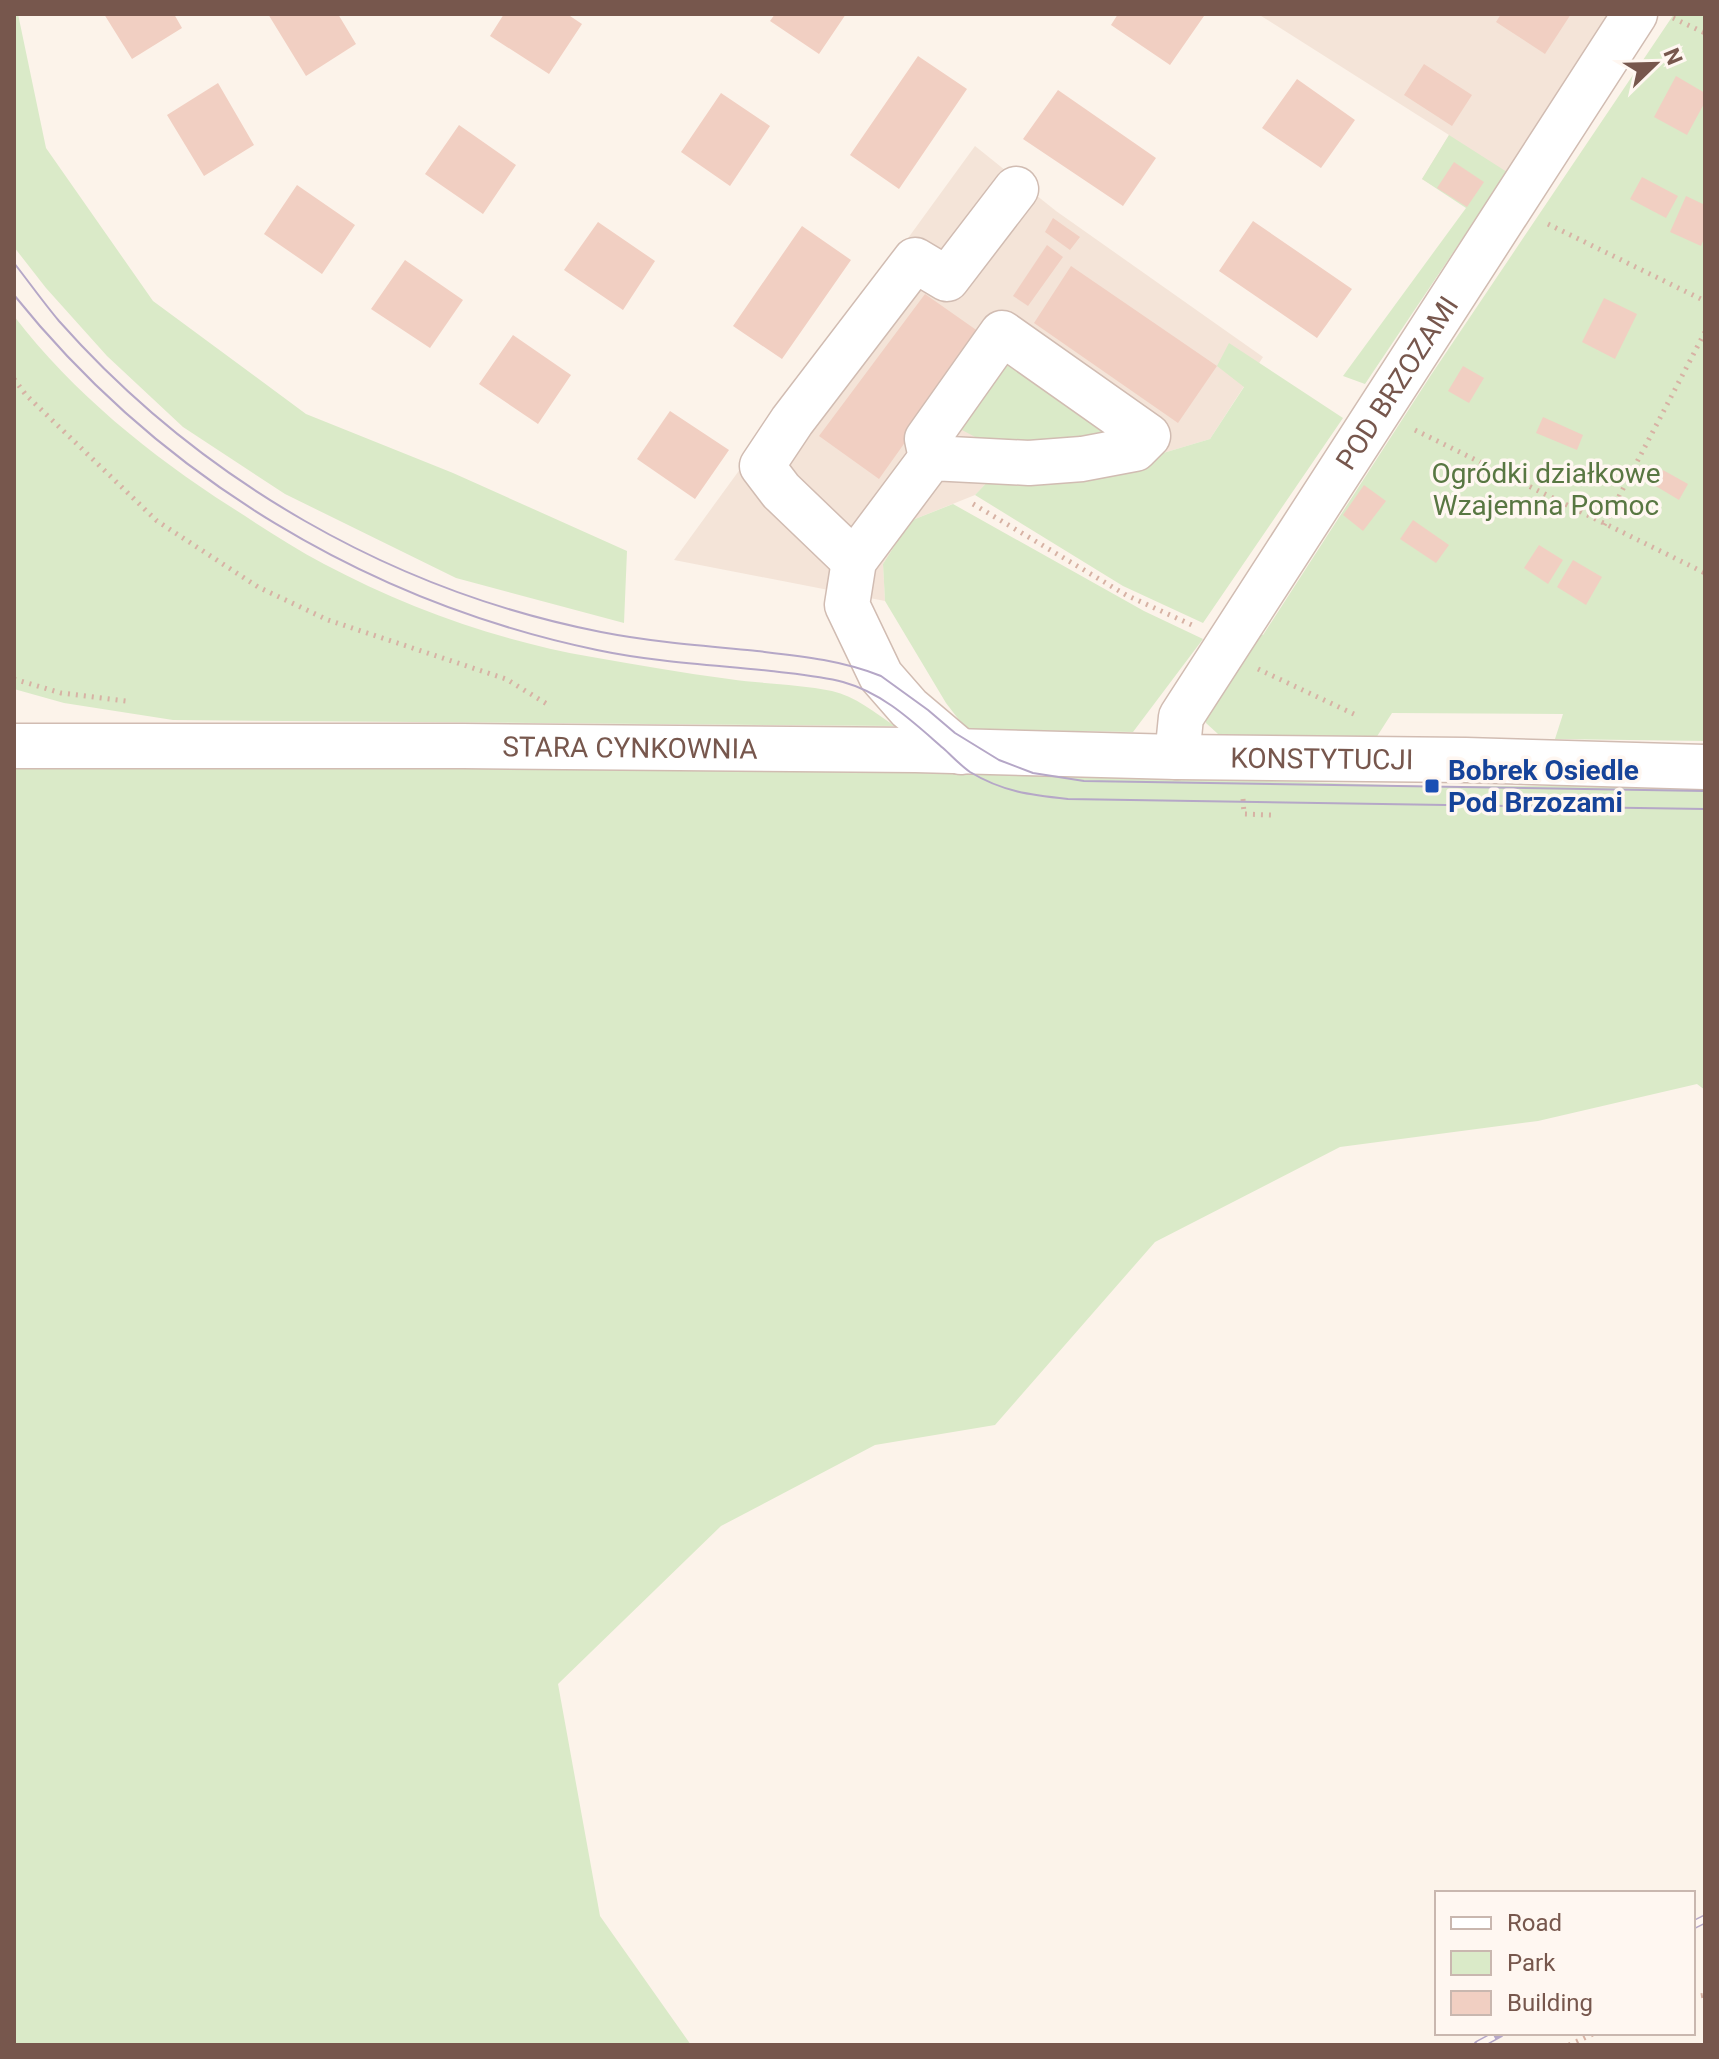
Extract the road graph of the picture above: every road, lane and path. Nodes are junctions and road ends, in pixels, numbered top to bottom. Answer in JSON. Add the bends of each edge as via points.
{"nodes":[{"id":1,"x":1635,"y":14,"type":"edge"},
{"id":2,"x":1666,"y":14,"type":"edge"},
{"id":3,"x":1705,"y":33,"type":"edge"},
{"id":4,"x":1016,"y":189,"type":"dead end"},
{"id":5,"x":1511,"y":206,"type":"junction"},
{"id":6,"x":1705,"y":301,"type":"edge"},
{"id":7,"x":1705,"y":332,"type":"edge"},
{"id":8,"x":14,"y":379,"type":"edge"},
{"id":9,"x":1379,"y":410,"type":"junction"},
{"id":10,"x":928,"y":462,"type":"joint"},
{"id":11,"x":1604,"y":525,"type":"junction"},
{"id":12,"x":854,"y":561,"type":"junction"},
{"id":13,"x":1705,"y":573,"type":"edge"},
{"id":14,"x":1229,"y":642,"type":"junction"},
{"id":15,"x":548,"y":705,"type":"dead end"},
{"id":16,"x":14,"y":723,"type":"edge"},
{"id":17,"x":82,"y":745,"type":"junction"},
{"id":18,"x":14,"y":746,"type":"edge"},
{"id":19,"x":961,"y":752,"type":"junction"},
{"id":20,"x":1177,"y":757,"type":"junction"},
{"id":21,"x":1705,"y":767,"type":"edge"},
{"id":22,"x":1591,"y":2035,"type":"edge"},
{"id":23,"x":1569,"y":2045,"type":"edge"}],
"edges":[{"from":1,"to":5,"type":"street","name":"POD BRZOZAMI"},
{"from":2,"to":3,"type":"path"},
{"from":4,"to":12,"type":"street","via":[[947,279],[915,260],[762,466]]},
{"from":5,"to":6,"type":"path"},
{"from":5,"to":9,"type":"street","name":"POD BRZOZAMI"},
{"from":7,"to":11,"type":"path"},
{"from":8,"to":15,"type":"path","via":[[157,521],[258,587],[328,620],[506,679]]},
{"from":9,"to":11,"type":"path"},
{"from":9,"to":14,"type":"street","name":"POD BRZOZAMI"},
{"from":10,"to":12,"type":"street"},
{"from":10,"to":14,"type":"path","via":[[969,502],[1113,587]]},
{"from":11,"to":13,"type":"path"},
{"from":12,"to":19,"type":"street","via":[[847,605],[881,676]]},
{"from":14,"to":20,"type":"street","name":"POD BRZOZAMI","via":[[1181,717]]},
{"from":16,"to":17,"type":"street","name":"STARA CYNKOWNIA"},
{"from":17,"to":18,"type":"street","name":"STARA CYNKOWNIA"},
{"from":17,"to":19,"type":"street","name":"STARA CYNKOWNIA"},
{"from":19,"to":20,"type":"street","name":"STARA CYNKOWNIA"},
{"from":20,"to":21,"type":"street","name":"KONSTYTUCJI"},
{"from":22,"to":23,"type":"path"}]}
